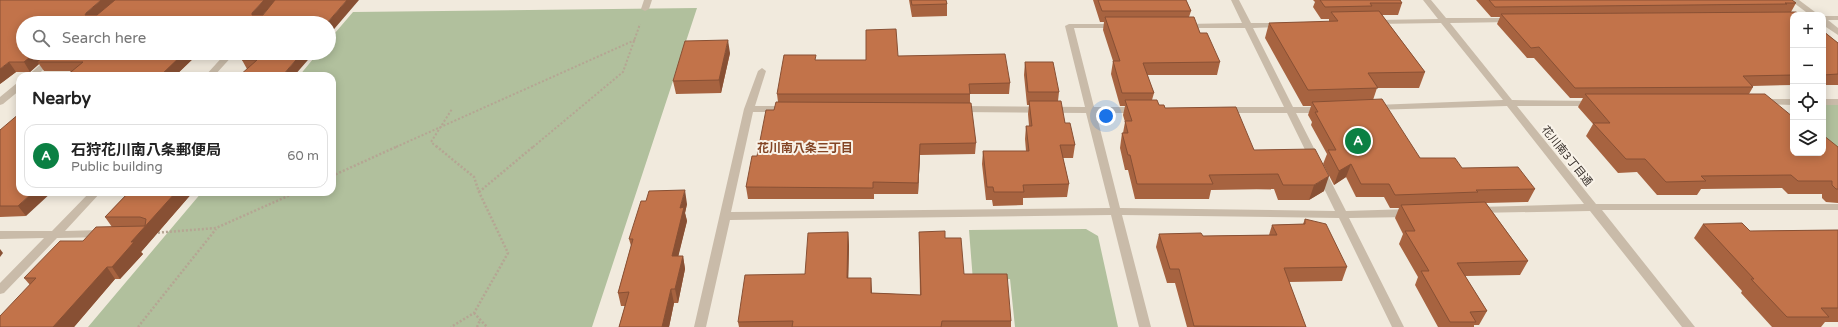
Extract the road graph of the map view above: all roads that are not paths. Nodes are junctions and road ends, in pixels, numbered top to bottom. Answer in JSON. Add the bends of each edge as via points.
{"nodes":[{"id":1,"x":648,"y":0,"type":"edge"},
{"id":2,"x":1235,"y":0,"type":"edge"},
{"id":3,"x":1427,"y":0,"type":"edge"},
{"id":4,"x":1794,"y":0,"type":"edge"},
{"id":5,"x":645,"y":9,"type":"road end"},
{"id":6,"x":1811,"y":12,"type":"edge"},
{"id":7,"x":1838,"y":18,"type":"edge"},
{"id":8,"x":1523,"y":20,"type":"edge"},
{"id":9,"x":1826,"y":20,"type":"edge"},
{"id":10,"x":1443,"y":21,"type":"junction"},
{"id":11,"x":1365,"y":22,"type":"edge"},
{"id":12,"x":1826,"y":22,"type":"edge"},
{"id":13,"x":1287,"y":24,"type":"edge"},
{"id":14,"x":1248,"y":25,"type":"junction"},
{"id":15,"x":1123,"y":26,"type":"edge"},
{"id":16,"x":1178,"y":26,"type":"edge"},
{"id":17,"x":1838,"y":32,"type":"edge"},
{"id":18,"x":50,"y":60,"type":"edge"},
{"id":19,"x":224,"y":60,"type":"edge"},
{"id":20,"x":762,"y":71,"type":"dead end"},
{"id":21,"x":36,"y":72,"type":"edge"},
{"id":22,"x":213,"y":72,"type":"edge"},
{"id":23,"x":16,"y":88,"type":"edge"},
{"id":24,"x":0,"y":102,"type":"edge"},
{"id":25,"x":1754,"y":102,"type":"edge"},
{"id":26,"x":1790,"y":102,"type":"edge"},
{"id":27,"x":1826,"y":102,"type":"edge"},
{"id":28,"x":1838,"y":102,"type":"edge"},
{"id":29,"x":1510,"y":103,"type":"junction"},
{"id":30,"x":1604,"y":103,"type":"edge"},
{"id":31,"x":1369,"y":108,"type":"edge"},
{"id":32,"x":750,"y":109,"type":"junction"},
{"id":33,"x":797,"y":109,"type":"edge"},
{"id":34,"x":948,"y":109,"type":"edge"},
{"id":35,"x":1330,"y":109,"type":"edge"},
{"id":36,"x":1091,"y":110,"type":"junction"},
{"id":37,"x":1147,"y":110,"type":"edge"},
{"id":38,"x":1211,"y":110,"type":"edge"},
{"id":39,"x":1291,"y":111,"type":"junction"},
{"id":40,"x":92,"y":196,"type":"edge"},
{"id":41,"x":1838,"y":207,"type":"edge"},
{"id":42,"x":1593,"y":208,"type":"junction"},
{"id":43,"x":1117,"y":211,"type":"junction"},
{"id":44,"x":1468,"y":212,"type":"edge"},
{"id":45,"x":1421,"y":213,"type":"edge"},
{"id":46,"x":725,"y":216,"type":"junction"},
{"id":47,"x":1343,"y":216,"type":"junction"},
{"id":48,"x":148,"y":234,"type":"edge"},
{"id":49,"x":0,"y":235,"type":"edge"},
{"id":50,"x":54,"y":235,"type":"junction"},
{"id":51,"x":0,"y":290,"type":"edge"},
{"id":52,"x":700,"y":327,"type":"edge"},
{"id":53,"x":1145,"y":327,"type":"edge"},
{"id":54,"x":1398,"y":327,"type":"edge"},
{"id":55,"x":1689,"y":327,"type":"edge"}],
"edges":[{"from":1,"to":5,"type":"street"},
{"from":2,"to":14,"type":"street"},
{"from":3,"to":10,"type":"street","name":"花川南3丁目通"},
{"from":4,"to":6,"type":"street"},
{"from":7,"to":9,"type":"street"},
{"from":8,"to":10,"type":"street"},
{"from":10,"to":11,"type":"street"},
{"from":10,"to":29,"type":"street","name":"花川南3丁目通"},
{"from":12,"to":17,"type":"street"},
{"from":13,"to":14,"type":"street"},
{"from":14,"to":16,"type":"street"},
{"from":14,"to":39,"type":"street"},
{"from":15,"to":36,"type":"street","via":[[1069,26]]},
{"from":18,"to":21,"type":"street"},
{"from":19,"to":22,"type":"street"},
{"from":20,"to":32,"type":"street"},
{"from":23,"to":24,"type":"street"},
{"from":25,"to":26,"type":"street"},
{"from":27,"to":28,"type":"street"},
{"from":29,"to":30,"type":"street"},
{"from":29,"to":31,"type":"street"},
{"from":29,"to":42,"type":"street","name":"花川南3丁目通"},
{"from":32,"to":33,"type":"street"},
{"from":32,"to":46,"type":"street"},
{"from":34,"to":36,"type":"street"},
{"from":35,"to":39,"type":"street"},
{"from":36,"to":37,"type":"street"},
{"from":36,"to":43,"type":"street"},
{"from":38,"to":39,"type":"street"},
{"from":39,"to":47,"type":"street"},
{"from":40,"to":50,"type":"street"},
{"from":41,"to":42,"type":"street"},
{"from":42,"to":44,"type":"street"},
{"from":42,"to":55,"type":"street","name":"花川南3丁目通"},
{"from":43,"to":46,"type":"street"},
{"from":43,"to":47,"type":"street"},
{"from":43,"to":53,"type":"street"},
{"from":45,"to":47,"type":"street"},
{"from":46,"to":52,"type":"street"},
{"from":47,"to":54,"type":"street"},
{"from":48,"to":50,"type":"street"},
{"from":49,"to":50,"type":"street"},
{"from":50,"to":51,"type":"street"}]}
